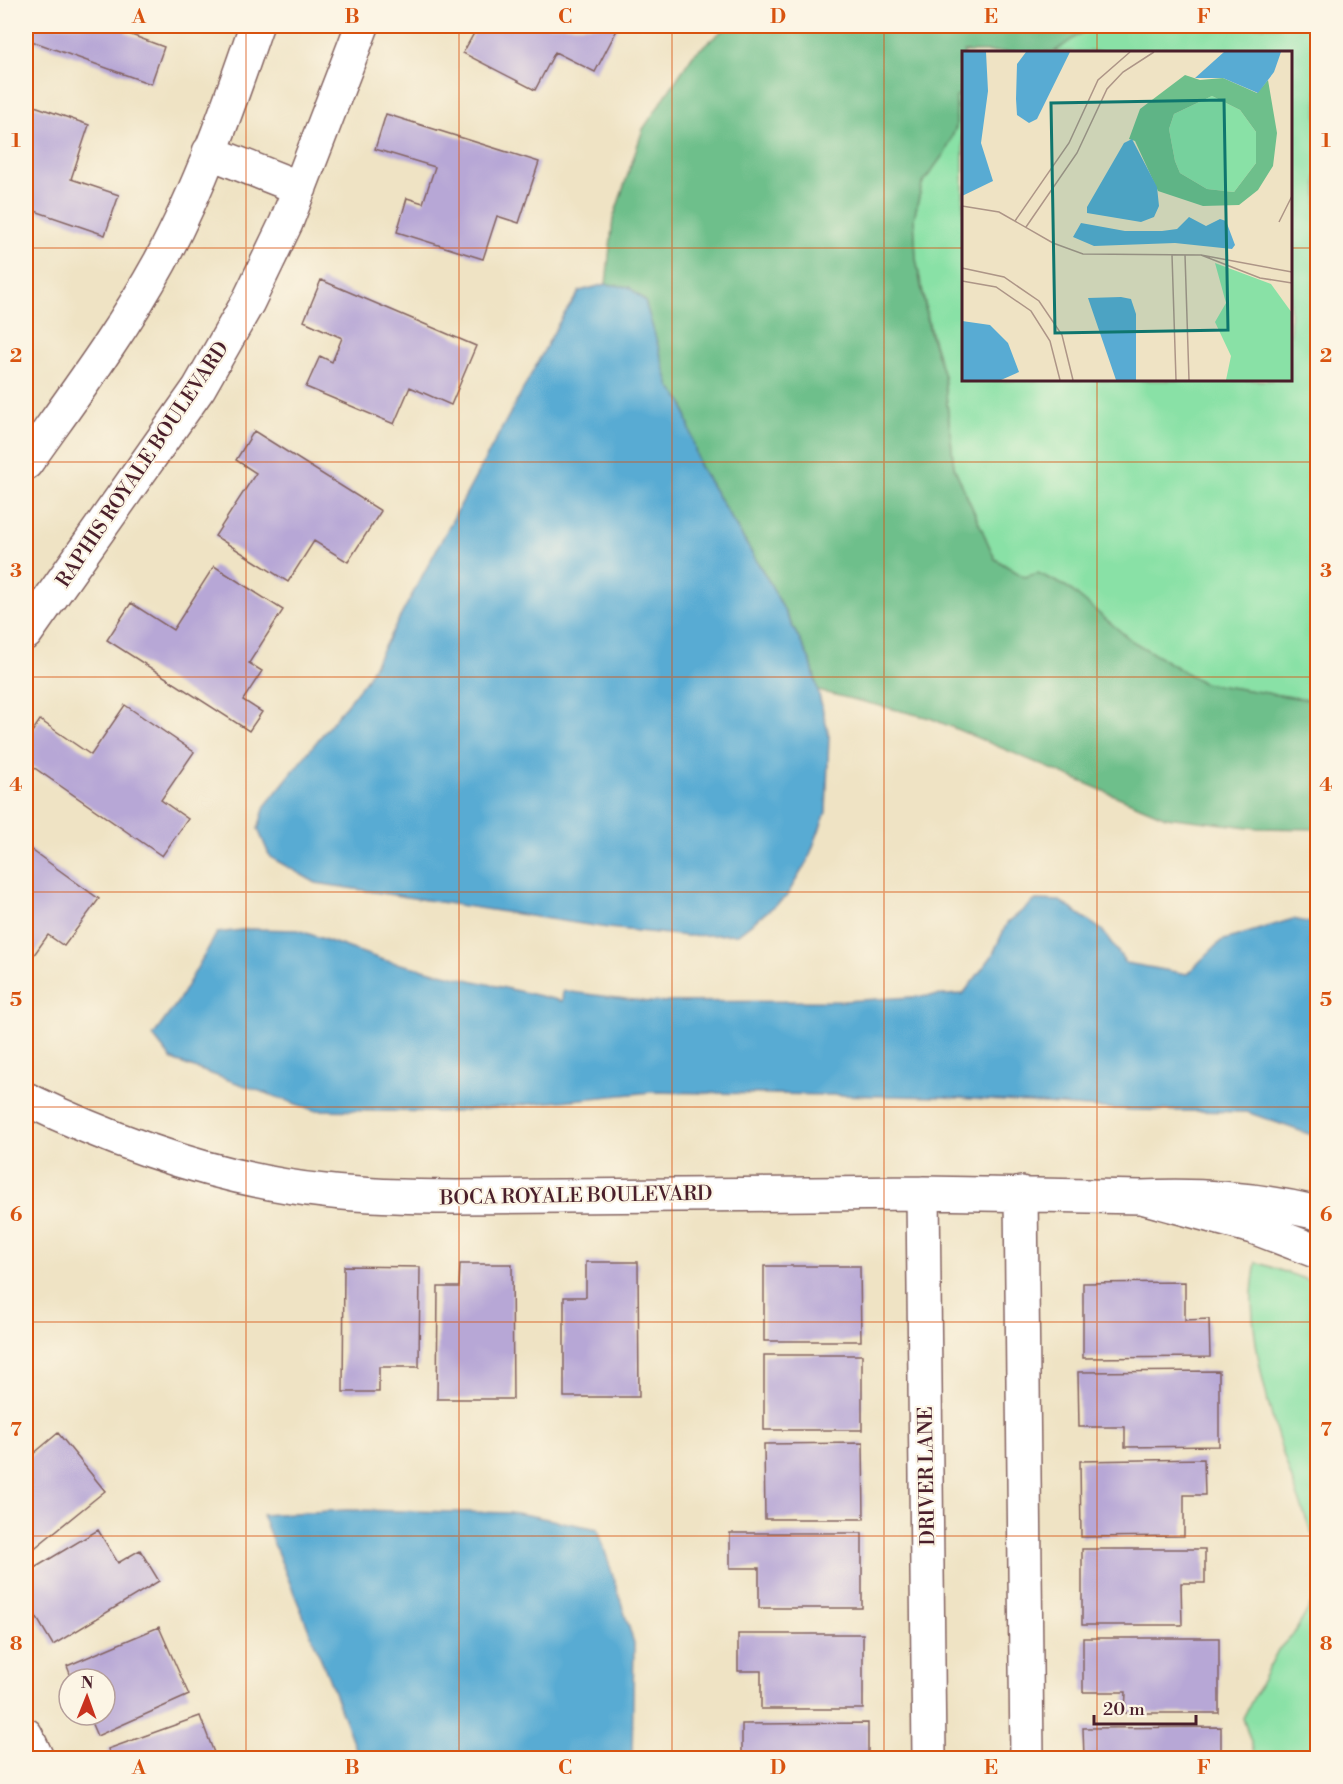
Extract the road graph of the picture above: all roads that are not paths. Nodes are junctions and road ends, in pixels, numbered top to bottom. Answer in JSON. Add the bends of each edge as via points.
{"nodes":[{"id":1,"x":256,"y":26,"type":"edge"},
{"id":2,"x":362,"y":26,"type":"edge"},
{"id":3,"x":209,"y":152,"type":"junction"},
{"id":4,"x":300,"y":188,"type":"junction"},
{"id":5,"x":26,"y":463,"type":"edge"},
{"id":6,"x":26,"y":633,"type":"edge"},
{"id":7,"x":26,"y":1099,"type":"edge"},
{"id":8,"x":923,"y":1193,"type":"junction"},
{"id":9,"x":1021,"y":1193,"type":"junction"},
{"id":10,"x":1142,"y":1197,"type":"junction"},
{"id":11,"x":1317,"y":1213,"type":"edge"},
{"id":12,"x":1317,"y":1252,"type":"edge"},
{"id":13,"x":26,"y":1735,"type":"edge"},
{"id":14,"x":37,"y":1758,"type":"edge"},
{"id":15,"x":929,"y":1758,"type":"edge"},
{"id":16,"x":1027,"y":1758,"type":"edge"}],
"edges":[{"from":1,"to":3,"type":"street"},
{"from":2,"to":4,"type":"street","name":"RAPHIS ROYALE BOULEVARD"},
{"from":3,"to":4,"type":"street"},
{"from":3,"to":5,"type":"street","via":[[154,271],[95,366]]},
{"from":4,"to":6,"type":"street","name":"RAPHIS ROYALE BOULEVARD","via":[[248,303],[199,388]]},
{"from":7,"to":8,"type":"street","name":"BOCA ROYALE BOULEVARD","via":[[121,1141],[176,1159],[323,1191],[445,1197]]},
{"from":8,"to":9,"type":"street","name":"BOCA ROYALE BOULEVARD"},
{"from":8,"to":15,"type":"street","name":"DRIVER LANE"},
{"from":9,"to":10,"type":"street","name":"BOCA ROYALE BOULEVARD"},
{"from":9,"to":16,"type":"street"},
{"from":10,"to":11,"type":"street","name":"BOCA ROYALE BOULEVARD","via":[[1184,1195],[1243,1200]]},
{"from":10,"to":12,"type":"street","name":"BOCA ROYALE BOULEVARD","via":[[1253,1227]]},
{"from":13,"to":14,"type":"street"}]}
